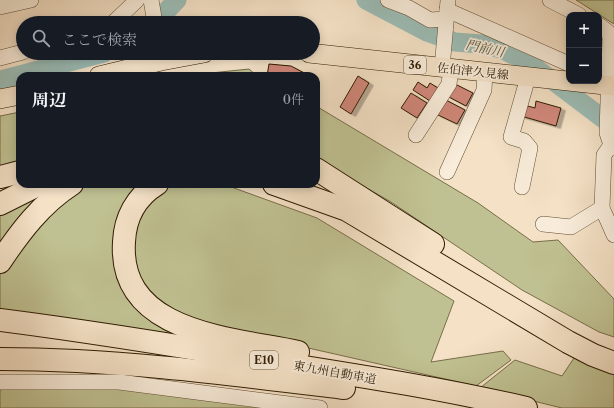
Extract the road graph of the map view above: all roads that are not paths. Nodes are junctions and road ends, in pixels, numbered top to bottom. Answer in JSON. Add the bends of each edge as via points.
{"nodes":[{"id":1,"x":31,"y":0,"type":"edge"},
{"id":2,"x":137,"y":0,"type":"edge"},
{"id":3,"x":151,"y":0,"type":"edge"},
{"id":4,"x":388,"y":0,"type":"edge"},
{"id":5,"x":550,"y":0,"type":"edge"},
{"id":6,"x":0,"y":7,"type":"edge"},
{"id":7,"x":573,"y":12,"type":"edge"},
{"id":8,"x":446,"y":13,"type":"edge"},
{"id":9,"x":120,"y":16,"type":"edge"},
{"id":10,"x":154,"y":16,"type":"edge"},
{"id":11,"x":602,"y":27,"type":"edge"},
{"id":12,"x":16,"y":54,"type":"edge"},
{"id":13,"x":320,"y":54,"type":"edge"},
{"id":14,"x":0,"y":58,"type":"edge"},
{"id":15,"x":154,"y":60,"type":"edge"},
{"id":16,"x":566,"y":63,"type":"edge"},
{"id":17,"x":445,"y":68,"type":"junction"},
{"id":18,"x":114,"y":72,"type":"edge"},
{"id":19,"x":485,"y":73,"type":"junction"},
{"id":20,"x":524,"y":77,"type":"junction"},
{"id":21,"x":16,"y":96,"type":"edge"},
{"id":22,"x":0,"y":99,"type":"edge"},
{"id":23,"x":605,"y":107,"type":"edge"},
{"id":24,"x":416,"y":135,"type":"dead end"},
{"id":25,"x":320,"y":172,"type":"edge"},
{"id":26,"x":447,"y":172,"type":"dead end"},
{"id":27,"x":16,"y":173,"type":"edge"},
{"id":28,"x":0,"y":177,"type":"edge"},
{"id":29,"x":522,"y":187,"type":"dead end"},
{"id":30,"x":32,"y":188,"type":"edge"},
{"id":31,"x":66,"y":188,"type":"edge"},
{"id":32,"x":150,"y":188,"type":"edge"},
{"id":33,"x":285,"y":188,"type":"edge"},
{"id":34,"x":309,"y":188,"type":"edge"},
{"id":35,"x":0,"y":204,"type":"edge"},
{"id":36,"x":602,"y":208,"type":"junction"},
{"id":37,"x":346,"y":210,"type":"junction"},
{"id":38,"x":543,"y":224,"type":"dead end"},
{"id":39,"x":614,"y":235,"type":"edge"},
{"id":40,"x":0,"y":262,"type":"edge"},
{"id":41,"x":0,"y":320,"type":"edge"},
{"id":42,"x":0,"y":331,"type":"edge"},
{"id":43,"x":614,"y":348,"type":"edge"},
{"id":44,"x":0,"y":359,"type":"edge"},
{"id":45,"x":614,"y":363,"type":"edge"},
{"id":46,"x":0,"y":382,"type":"edge"},
{"id":47,"x":369,"y":391,"type":"junction"},
{"id":48,"x":490,"y":400,"type":"junction"},
{"id":49,"x":320,"y":408,"type":"edge"},
{"id":50,"x":463,"y":408,"type":"edge"},
{"id":51,"x":526,"y":408,"type":"edge"}],
"edges":[{"from":1,"to":6,"type":"street"},
{"from":2,"to":9,"type":"street"},
{"from":3,"to":10,"type":"street"},
{"from":4,"to":8,"type":"street","via":[[430,20]]},
{"from":5,"to":7,"type":"street"},
{"from":8,"to":16,"type":"street"},
{"from":8,"to":17,"type":"street"},
{"from":11,"to":23,"type":"street","via":[[610,37]]},
{"from":12,"to":14,"type":"street"},
{"from":13,"to":17,"type":"main road","name":"佐伯津久見線","number":"36"},
{"from":15,"to":18,"type":"main road"},
{"from":17,"to":19,"type":"main road","name":"佐伯津久見線","number":"36"},
{"from":17,"to":24,"type":"street","via":[[449,84]]},
{"from":19,"to":20,"type":"main road","name":"佐伯津久見線","number":"36"},
{"from":19,"to":26,"type":"street","via":[[484,90]]},
{"from":20,"to":23,"type":"main road","name":"佐伯津久見線","number":"36"},
{"from":20,"to":29,"type":"street","via":[[511,137],[524,141],[530,148]]},
{"from":21,"to":22,"type":"main road"},
{"from":23,"to":36,"type":"street"},
{"from":25,"to":43,"type":"highway","via":[[545,313],[591,339]]},
{"from":27,"to":28,"type":"highway"},
{"from":30,"to":35,"type":"highway"},
{"from":31,"to":40,"type":"highway","via":[[39,211]]},
{"from":32,"to":48,"type":"highway","via":[[132,210],[124,230],[123,253],[128,276],[139,296],[157,313],[179,325],[207,334],[316,356]]},
{"from":33,"to":37,"type":"highway"},
{"from":34,"to":37,"type":"highway"},
{"from":36,"to":38,"type":"street","via":[[571,227]]},
{"from":36,"to":39,"type":"street"},
{"from":37,"to":45,"type":"highway","via":[[568,342]]},
{"from":41,"to":48,"type":"highway","name":"東九州自動車道","number":"E10","via":[[89,332]]},
{"from":42,"to":47,"type":"highway","name":"東九州自動車道","number":"E10"},
{"from":44,"to":47,"type":"highway","via":[[158,368]]},
{"from":46,"to":49,"type":"street","via":[[119,382]]},
{"from":47,"to":50,"type":"highway","name":"東九州自動車道","number":"E10"},
{"from":48,"to":51,"type":"highway","name":"東九州自動車道","number":"E10"}]}
